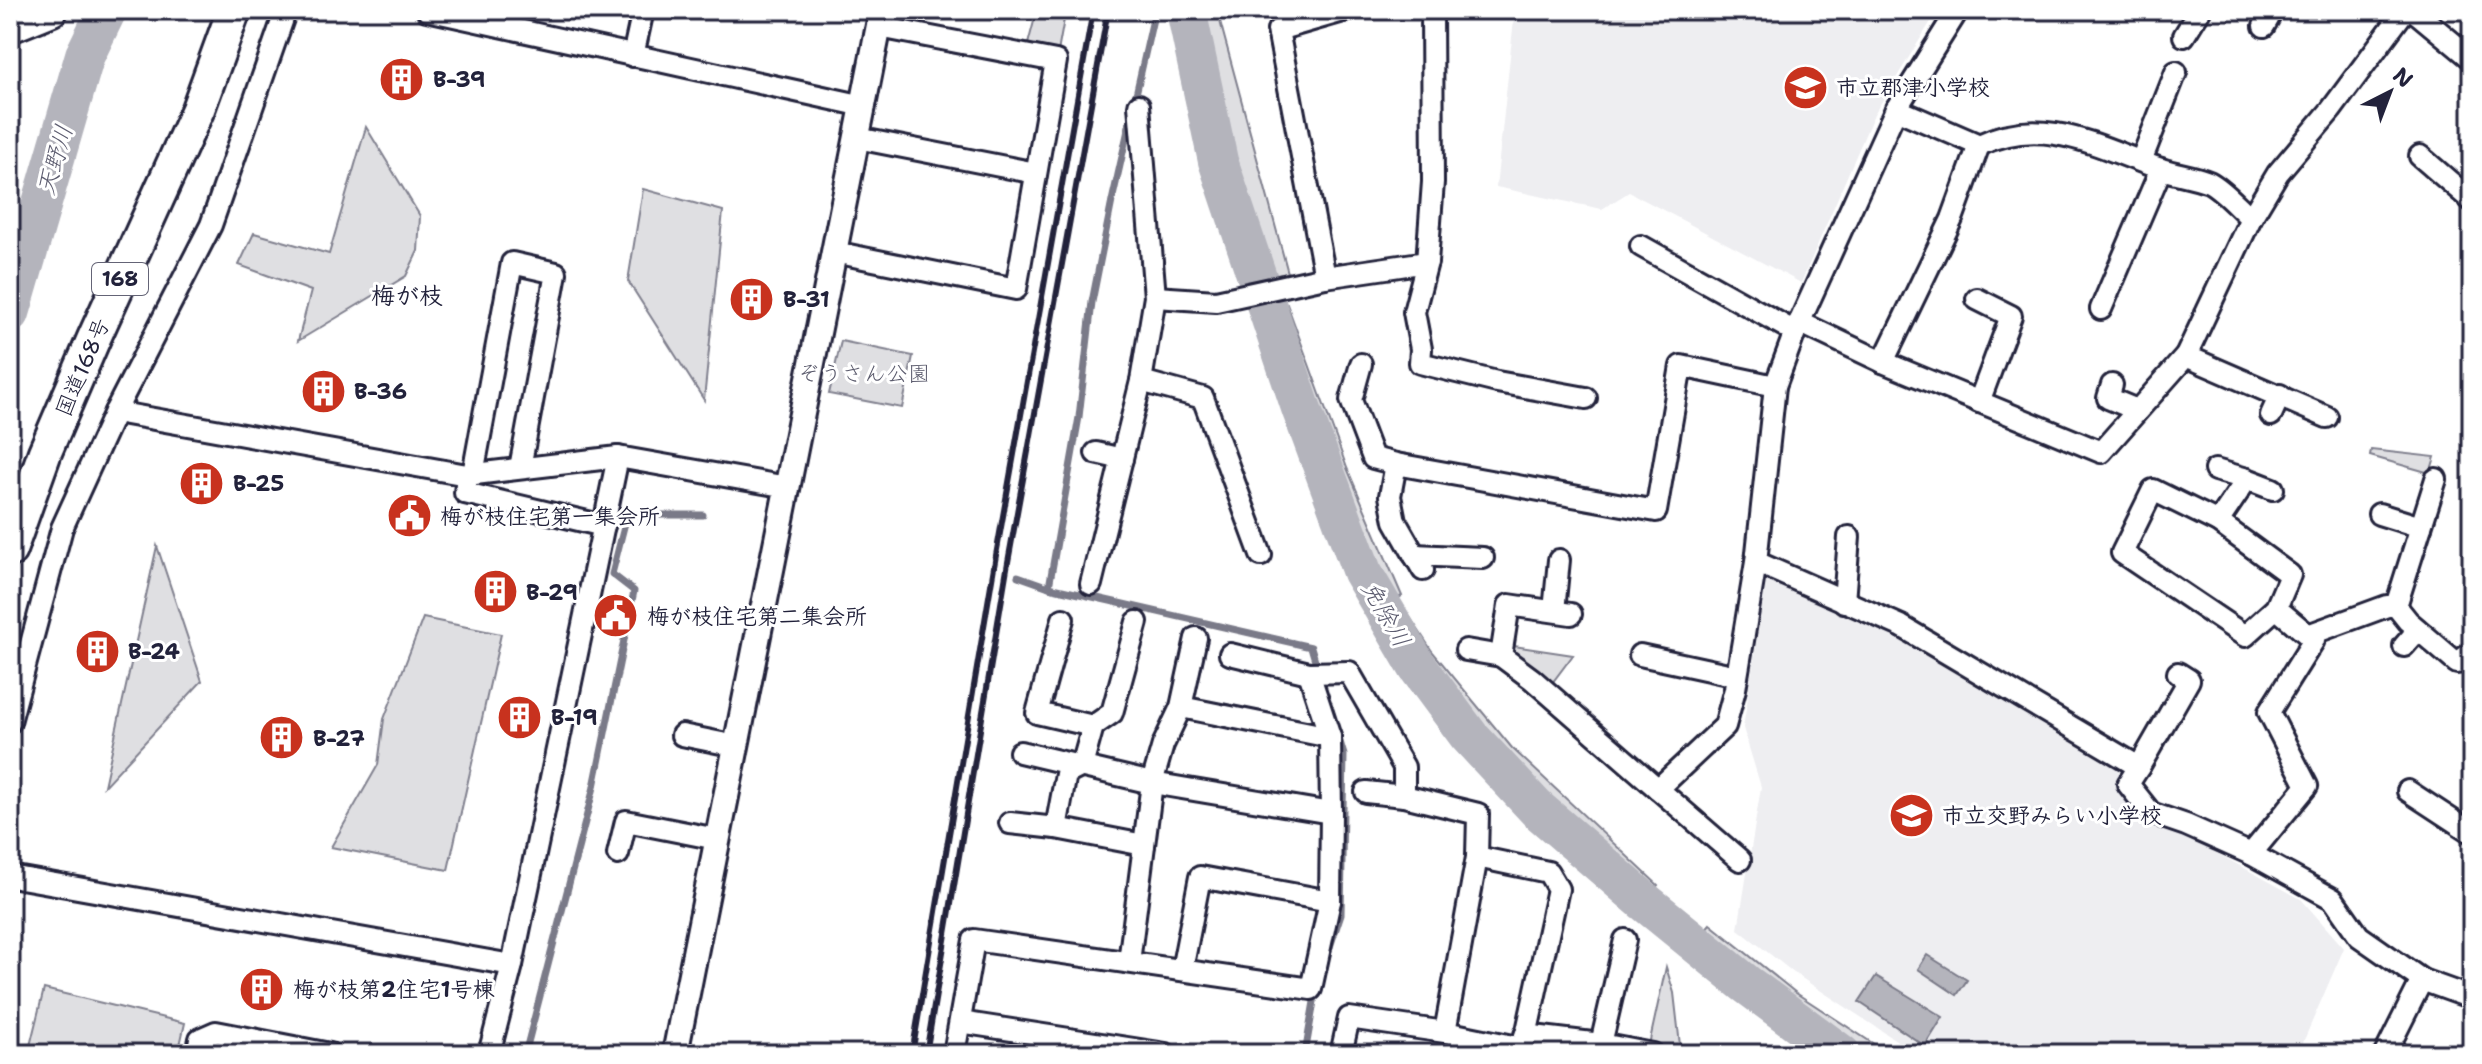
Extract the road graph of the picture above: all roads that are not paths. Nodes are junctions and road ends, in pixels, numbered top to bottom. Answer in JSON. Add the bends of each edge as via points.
{"nodes":[{"id":1,"x":234,"y":10,"type":"edge"},
{"id":2,"x":286,"y":10,"type":"edge"},
{"id":3,"x":427,"y":10,"type":"edge"},
{"id":4,"x":643,"y":10,"type":"edge"},
{"id":5,"x":1347,"y":10,"type":"edge"},
{"id":6,"x":1432,"y":10,"type":"edge"},
{"id":7,"x":1958,"y":10,"type":"edge"},
{"id":8,"x":2200,"y":10,"type":"edge"},
{"id":9,"x":2405,"y":10,"type":"edge"},
{"id":10,"x":2413,"y":10,"type":"edge"},
{"id":11,"x":881,"y":18,"type":"edge"},
{"id":12,"x":2184,"y":36,"type":"dead end"},
{"id":13,"x":633,"y":56,"type":"junction"},
{"id":14,"x":2472,"y":59,"type":"edge"},
{"id":15,"x":2176,"y":72,"type":"dead end"},
{"id":16,"x":1139,"y":105,"type":"dead end"},
{"id":17,"x":864,"y":106,"type":"junction"},
{"id":18,"x":1896,"y":109,"type":"junction"},
{"id":19,"x":857,"y":138,"type":"junction"},
{"id":20,"x":1979,"y":145,"type":"junction"},
{"id":21,"x":2420,"y":156,"type":"dead end"},
{"id":22,"x":2141,"y":161,"type":"junction"},
{"id":23,"x":2161,"y":169,"type":"junction"},
{"id":24,"x":1036,"y":173,"type":"junction"},
{"id":25,"x":2465,"y":201,"type":"edge"},
{"id":26,"x":2251,"y":218,"type":"junction"},
{"id":27,"x":1641,"y":246,"type":"dead end"},
{"id":28,"x":834,"y":252,"type":"junction"},
{"id":29,"x":1427,"y":262,"type":"junction"},
{"id":30,"x":1325,"y":277,"type":"junction"},
{"id":31,"x":2101,"y":295,"type":"dead end"},
{"id":32,"x":1155,"y":297,"type":"junction"},
{"id":33,"x":1977,"y":299,"type":"dead end"},
{"id":34,"x":1797,"y":327,"type":"junction"},
{"id":35,"x":2186,"y":356,"type":"junction"},
{"id":36,"x":1883,"y":362,"type":"junction"},
{"id":37,"x":1364,"y":376,"type":"dead end"},
{"id":38,"x":1141,"y":381,"type":"junction"},
{"id":39,"x":2112,"y":385,"type":"dead end"},
{"id":40,"x":1775,"y":386,"type":"junction"},
{"id":41,"x":1586,"y":398,"type":"dead end"},
{"id":42,"x":1979,"y":402,"type":"junction"},
{"id":43,"x":2137,"y":410,"type":"junction"},
{"id":44,"x":115,"y":412,"type":"junction"},
{"id":45,"x":2327,"y":417,"type":"dead end"},
{"id":46,"x":1096,"y":453,"type":"dead end"},
{"id":47,"x":618,"y":457,"type":"junction"},
{"id":48,"x":1122,"y":459,"type":"junction"},
{"id":49,"x":1396,"y":464,"type":"junction"},
{"id":50,"x":520,"y":468,"type":"junction"},
{"id":51,"x":2215,"y":470,"type":"dead end"},
{"id":52,"x":470,"y":474,"type":"junction"},
{"id":53,"x":2247,"y":479,"type":"junction"},
{"id":54,"x":2436,"y":479,"type":"dead end"},
{"id":55,"x":787,"y":487,"type":"junction"},
{"id":56,"x":2273,"y":489,"type":"dead end"},
{"id":57,"x":2379,"y":514,"type":"dead end"},
{"id":58,"x":2218,"y":522,"type":"junction"},
{"id":59,"x":604,"y":526,"type":"junction"},
{"id":60,"x":2421,"y":527,"type":"junction"},
{"id":61,"x":1849,"y":537,"type":"dead end"},
{"id":62,"x":10,"y":550,"type":"edge"},
{"id":63,"x":1261,"y":555,"type":"dead end"},
{"id":64,"x":1483,"y":558,"type":"dead end"},
{"id":65,"x":1559,"y":560,"type":"dead end"},
{"id":66,"x":1756,"y":562,"type":"junction"},
{"id":67,"x":1091,"y":584,"type":"dead end"},
{"id":68,"x":1844,"y":602,"type":"junction"},
{"id":69,"x":2396,"y":606,"type":"junction"},
{"id":70,"x":2276,"y":608,"type":"junction"},
{"id":71,"x":1063,"y":619,"type":"dead end"},
{"id":72,"x":1137,"y":622,"type":"dead end"},
{"id":73,"x":2418,"y":630,"type":"junction"},
{"id":74,"x":2308,"y":635,"type":"junction"},
{"id":75,"x":1196,"y":638,"type":"dead end"},
{"id":76,"x":2404,"y":646,"type":"dead end"},
{"id":77,"x":1466,"y":650,"type":"dead end"},
{"id":78,"x":2472,"y":652,"type":"edge"},
{"id":79,"x":1230,"y":654,"type":"dead end"},
{"id":80,"x":1640,"y":655,"type":"dead end"},
{"id":81,"x":1501,"y":656,"type":"junction"},
{"id":82,"x":1310,"y":673,"type":"junction"},
{"id":83,"x":1737,"y":676,"type":"junction"},
{"id":84,"x":2190,"y":680,"type":"dead end"},
{"id":85,"x":1181,"y":707,"type":"junction"},
{"id":86,"x":10,"y":722,"type":"edge"},
{"id":87,"x":1093,"y":726,"type":"junction"},
{"id":88,"x":682,"y":735,"type":"dead end"},
{"id":89,"x":1330,"y":737,"type":"junction"},
{"id":90,"x":736,"y":746,"type":"junction"},
{"id":91,"x":1020,"y":752,"type":"dead end"},
{"id":92,"x":1082,"y":766,"type":"junction"},
{"id":93,"x":2139,"y":767,"type":"junction"},
{"id":94,"x":1152,"y":783,"type":"junction"},
{"id":95,"x":1658,"y":789,"type":"junction"},
{"id":96,"x":2408,"y":791,"type":"dead end"},
{"id":97,"x":1366,"y":792,"type":"dead end"},
{"id":98,"x":1404,"y":796,"type":"junction"},
{"id":99,"x":1331,"y":813,"type":"junction"},
{"id":100,"x":1010,"y":823,"type":"dead end"},
{"id":101,"x":1056,"y":828,"type":"junction"},
{"id":102,"x":2472,"y":833,"type":"edge"},
{"id":103,"x":717,"y":839,"type":"junction"},
{"id":104,"x":1144,"y":845,"type":"junction"},
{"id":105,"x":618,"y":854,"type":"dead end"},
{"id":106,"x":2251,"y":854,"type":"junction"},
{"id":107,"x":1477,"y":857,"type":"junction"},
{"id":108,"x":1740,"y":860,"type":"dead end"},
{"id":109,"x":10,"y":876,"type":"edge"},
{"id":110,"x":1330,"y":901,"type":"junction"},
{"id":111,"x":1625,"y":940,"type":"dead end"},
{"id":112,"x":1129,"y":962,"type":"junction"},
{"id":113,"x":512,"y":965,"type":"junction"},
{"id":114,"x":1182,"y":970,"type":"junction"},
{"id":115,"x":2422,"y":980,"type":"junction"},
{"id":116,"x":2472,"y":998,"type":"edge"},
{"id":117,"x":960,"y":1022,"type":"junction"},
{"id":118,"x":1445,"y":1032,"type":"junction"},
{"id":119,"x":1523,"y":1045,"type":"edge"},
{"id":120,"x":1600,"y":1049,"type":"edge"},
{"id":121,"x":197,"y":1054,"type":"edge"},
{"id":122,"x":330,"y":1054,"type":"edge"},
{"id":123,"x":489,"y":1054,"type":"edge"},
{"id":124,"x":675,"y":1054,"type":"edge"},
{"id":125,"x":954,"y":1054,"type":"edge"},
{"id":126,"x":1166,"y":1054,"type":"edge"},
{"id":127,"x":1341,"y":1054,"type":"edge"},
{"id":128,"x":1653,"y":1054,"type":"edge"},
{"id":129,"x":2385,"y":1054,"type":"edge"}],
"edges":[{"from":1,"to":62,"type":"highway","name":"国道168号","number":"168","via":[[198,109],[45,452]]},
{"from":2,"to":44,"type":"street","via":[[211,225]]},
{"from":3,"to":13,"type":"street"},
{"from":4,"to":13,"type":"street"},
{"from":5,"to":30,"type":"street","via":[[1278,30]]},
{"from":6,"to":29,"type":"street","via":[[1433,182]]},
{"from":7,"to":18,"type":"street"},
{"from":8,"to":12,"type":"street"},
{"from":9,"to":26,"type":"street","via":[[2355,88],[2278,173]]},
{"from":10,"to":14,"type":"street"},
{"from":11,"to":17,"type":"street"},
{"from":11,"to":24,"type":"street","via":[[1056,61]]},
{"from":13,"to":17,"type":"street"},
{"from":15,"to":22,"type":"street"},
{"from":16,"to":32,"type":"street","via":[[1136,180]]},
{"from":17,"to":19,"type":"street"},
{"from":18,"to":20,"type":"street"},
{"from":18,"to":34,"type":"street"},
{"from":19,"to":24,"type":"street"},
{"from":19,"to":28,"type":"street"},
{"from":20,"to":22,"type":"street","via":[[2035,131],[2078,138]]},
{"from":20,"to":36,"type":"street","via":[[1952,219]]},
{"from":21,"to":25,"type":"street"},
{"from":22,"to":23,"type":"street"},
{"from":23,"to":26,"type":"street","via":[[2210,183]]},
{"from":23,"to":31,"type":"street"},
{"from":24,"to":28,"type":"street","via":[[1016,289]]},
{"from":26,"to":35,"type":"street"},
{"from":27,"to":34,"type":"street","via":[[1693,286]]},
{"from":28,"to":55,"type":"street"},
{"from":29,"to":30,"type":"street"},
{"from":29,"to":41,"type":"street","via":[[1414,312],[1421,349],[1418,370]]},
{"from":30,"to":32,"type":"street","via":[[1216,301]]},
{"from":32,"to":38,"type":"street"},
{"from":33,"to":42,"type":"street","via":[[2011,316]]},
{"from":34,"to":36,"type":"street"},
{"from":34,"to":40,"type":"street"},
{"from":35,"to":43,"type":"street"},
{"from":35,"to":45,"type":"street","via":[[2276,405]]},
{"from":36,"to":42,"type":"street"},
{"from":37,"to":49,"type":"street","via":[[1351,400],[1373,458]]},
{"from":38,"to":48,"type":"street"},
{"from":38,"to":63,"type":"street","via":[[1203,398]]},
{"from":39,"to":43,"type":"street","via":[[2108,398]]},
{"from":40,"to":49,"type":"street","via":[[1672,364],[1658,443],[1656,511],[1492,489]]},
{"from":40,"to":66,"type":"street"},
{"from":42,"to":43,"type":"street","via":[[2101,452]]},
{"from":44,"to":52,"type":"street"},
{"from":44,"to":86,"type":"street","via":[[62,528]]},
{"from":46,"to":48,"type":"street"},
{"from":47,"to":50,"type":"street"},
{"from":47,"to":55,"type":"street"},
{"from":47,"to":59,"type":"street"},
{"from":48,"to":67,"type":"street"},
{"from":49,"to":64,"type":"street","via":[[1390,496],[1395,521],[1418,562]]},
{"from":50,"to":52,"type":"street"},
{"from":50,"to":52,"type":"street","via":[[556,273],[512,263]]},
{"from":51,"to":53,"type":"street"},
{"from":52,"to":59,"type":"street","via":[[465,493]]},
{"from":53,"to":56,"type":"street"},
{"from":53,"to":58,"type":"street"},
{"from":54,"to":60,"type":"street"},
{"from":55,"to":90,"type":"street"},
{"from":57,"to":60,"type":"street"},
{"from":58,"to":70,"type":"street","via":[[2290,575]]},
{"from":58,"to":70,"type":"street","via":[[2153,490],[2122,553],[2245,636]]},
{"from":59,"to":113,"type":"street"},
{"from":60,"to":69,"type":"street"},
{"from":61,"to":68,"type":"street"},
{"from":65,"to":81,"type":"street","via":[[1562,612],[1509,605]]},
{"from":66,"to":68,"type":"street"},
{"from":66,"to":83,"type":"street"},
{"from":68,"to":93,"type":"street","via":[[1901,626]]},
{"from":69,"to":73,"type":"street"},
{"from":69,"to":74,"type":"street"},
{"from":70,"to":74,"type":"street"},
{"from":71,"to":87,"type":"street","via":[[1037,713]]},
{"from":72,"to":87,"type":"street","via":[[1112,713]]},
{"from":73,"to":76,"type":"street"},
{"from":73,"to":78,"type":"street","via":[[2457,663]]},
{"from":74,"to":106,"type":"street","via":[[2314,640],[2269,712],[2307,786]]},
{"from":75,"to":85,"type":"street"},
{"from":77,"to":81,"type":"street"},
{"from":79,"to":82,"type":"street"},
{"from":80,"to":83,"type":"street"},
{"from":81,"to":95,"type":"street","via":[[1600,730]]},
{"from":82,"to":89,"type":"street"},
{"from":82,"to":98,"type":"street","via":[[1349,672],[1404,767]]},
{"from":83,"to":95,"type":"street","via":[[1725,726]]},
{"from":84,"to":93,"type":"street"},
{"from":85,"to":89,"type":"street"},
{"from":85,"to":94,"type":"street"},
{"from":87,"to":92,"type":"street"},
{"from":88,"to":90,"type":"street"},
{"from":89,"to":99,"type":"street"},
{"from":90,"to":103,"type":"street"},
{"from":91,"to":92,"type":"street"},
{"from":92,"to":94,"type":"street"},
{"from":92,"to":101,"type":"street","via":[[1066,774]]},
{"from":93,"to":106,"type":"street","via":[[2128,784],[2151,813]]},
{"from":94,"to":99,"type":"street"},
{"from":94,"to":104,"type":"street"},
{"from":95,"to":108,"type":"street"},
{"from":96,"to":102,"type":"street"},
{"from":97,"to":98,"type":"street"},
{"from":98,"to":107,"type":"street","via":[[1478,814]]},
{"from":99,"to":110,"type":"street"},
{"from":100,"to":101,"type":"street"},
{"from":101,"to":104,"type":"street"},
{"from":103,"to":105,"type":"street","via":[[626,821]]},
{"from":103,"to":124,"type":"street"},
{"from":104,"to":112,"type":"street"},
{"from":106,"to":115,"type":"street","via":[[2333,899],[2359,936]]},
{"from":107,"to":118,"type":"street"},
{"from":107,"to":119,"type":"street","via":[[1548,872],[1558,889]]},
{"from":109,"to":113,"type":"street"},
{"from":110,"to":114,"type":"street","via":[[1311,989]]},
{"from":110,"to":114,"type":"street","via":[[1200,877]]},
{"from":111,"to":120,"type":"street"},
{"from":112,"to":114,"type":"street"},
{"from":112,"to":117,"type":"street","via":[[974,940]]},
{"from":113,"to":123,"type":"street"},
{"from":115,"to":116,"type":"street"},
{"from":115,"to":129,"type":"street"},
{"from":117,"to":125,"type":"street"},
{"from":117,"to":126,"type":"street"},
{"from":118,"to":119,"type":"street"},
{"from":118,"to":127,"type":"street","via":[[1349,1018]]},
{"from":119,"to":120,"type":"street"},
{"from":120,"to":128,"type":"street"},
{"from":121,"to":122,"type":"street","via":[[200,1039],[216,1032]]}]}
